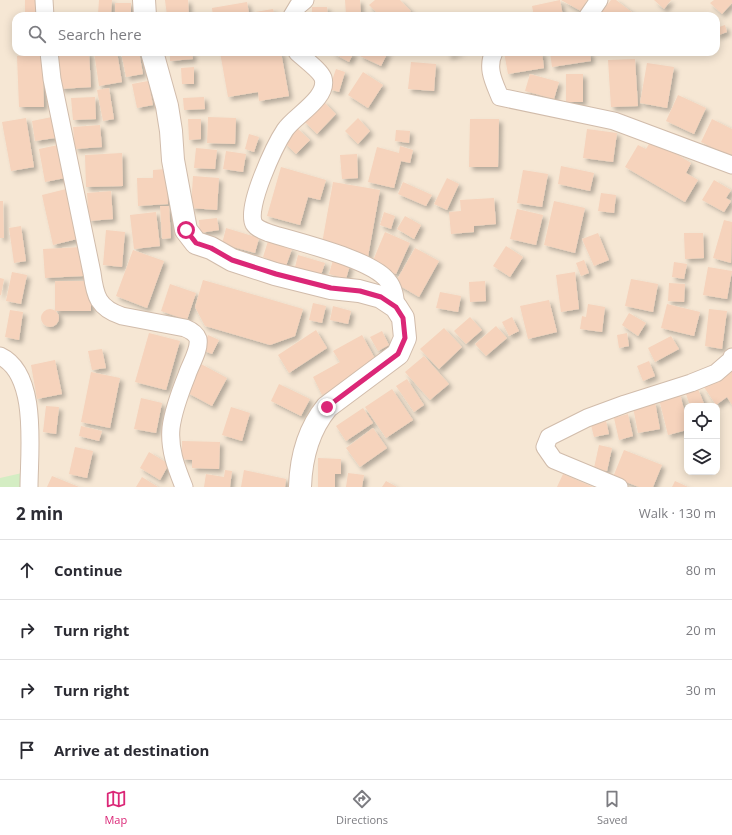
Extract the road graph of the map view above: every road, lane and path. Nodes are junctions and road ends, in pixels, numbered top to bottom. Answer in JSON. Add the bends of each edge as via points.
{"nodes":[{"id":1,"x":44,"y":0,"type":"edge"},
{"id":2,"x":144,"y":0,"type":"edge"},
{"id":3,"x":305,"y":0,"type":"edge"},
{"id":4,"x":599,"y":0,"type":"edge"},
{"id":5,"x":45,"y":12,"type":"edge"},
{"id":6,"x":145,"y":12,"type":"edge"},
{"id":7,"x":294,"y":12,"type":"edge"},
{"id":8,"x":591,"y":12,"type":"edge"},
{"id":9,"x":49,"y":56,"type":"edge"},
{"id":10,"x":153,"y":56,"type":"edge"},
{"id":11,"x":301,"y":56,"type":"edge"},
{"id":12,"x":492,"y":56,"type":"edge"},
{"id":13,"x":732,"y":165,"type":"edge"},
{"id":14,"x":396,"y":307,"type":"junction"},
{"id":15,"x":0,"y":356,"type":"edge"},
{"id":16,"x":732,"y":357,"type":"edge"},
{"id":17,"x":29,"y":487,"type":"edge"},
{"id":18,"x":184,"y":487,"type":"edge"},
{"id":19,"x":300,"y":487,"type":"edge"},
{"id":20,"x":619,"y":487,"type":"edge"}],
"edges":[{"from":1,"to":5,"type":"street"},
{"from":2,"to":6,"type":"street"},
{"from":3,"to":7,"type":"street"},
{"from":4,"to":8,"type":"street"},
{"from":9,"to":18,"type":"street","via":[[95,292],[100,303],[122,316],[185,328],[194,332],[198,339],[171,427],[170,446]]},
{"from":10,"to":14,"type":"street","via":[[167,106],[173,160],[186,230],[196,243],[232,260],[331,288],[360,291],[381,297]]},
{"from":11,"to":14,"type":"street","via":[[319,72],[323,78],[323,85],[315,101],[293,120],[279,140],[260,183],[253,209],[254,224],[260,230],[356,259],[380,273],[388,280],[394,291]]},
{"from":12,"to":13,"type":"street","via":[[490,74],[500,97],[614,121]]},
{"from":14,"to":19,"type":"street","via":[[403,318],[405,338],[398,354],[327,407],[318,418],[309,436],[301,466]]},
{"from":15,"to":17,"type":"street","via":[[15,369],[27,397],[30,412]]},
{"from":16,"to":20,"type":"street","via":[[716,373],[691,384],[624,404],[587,418],[549,437],[545,447],[554,460]]}]}
